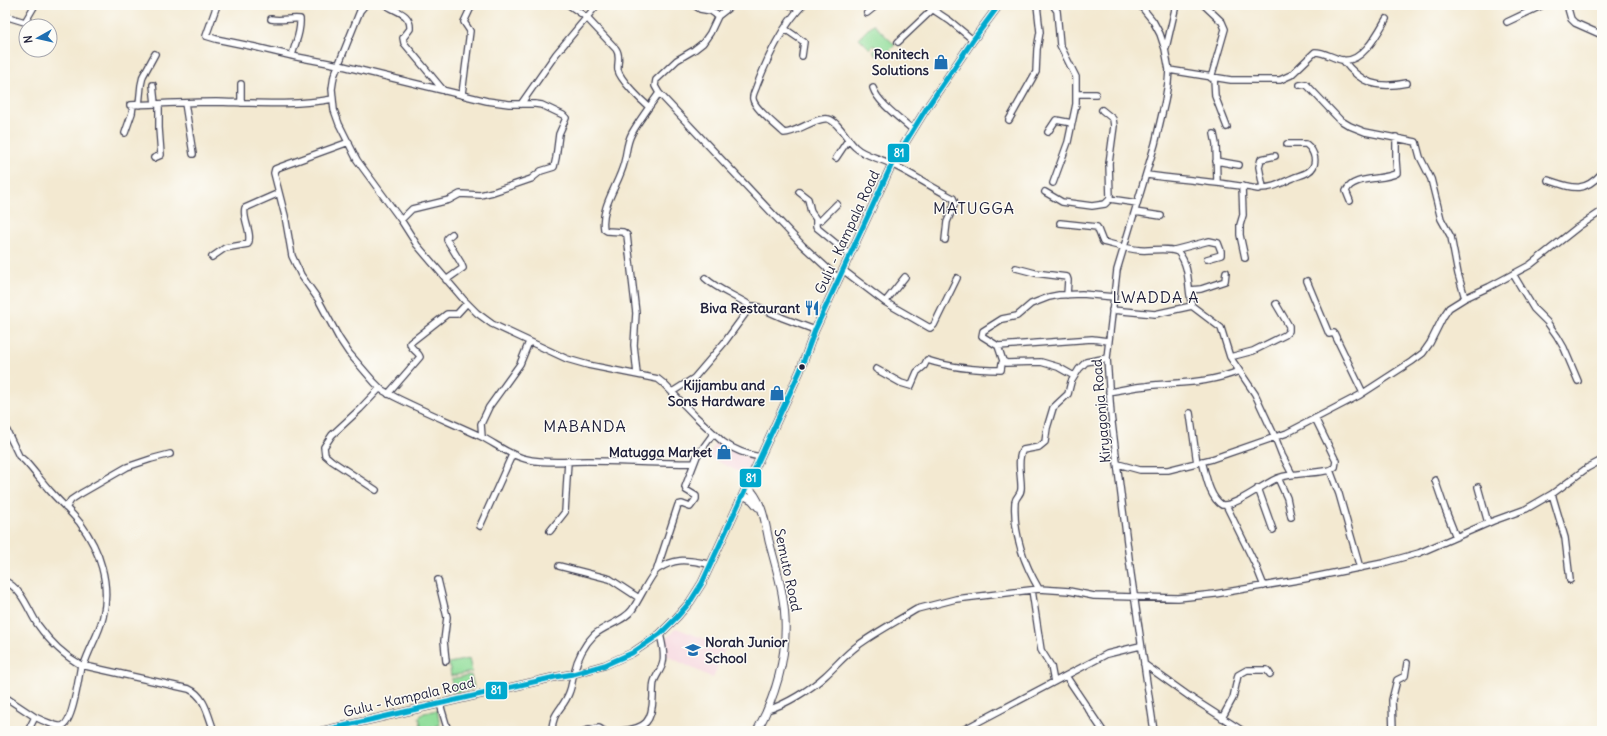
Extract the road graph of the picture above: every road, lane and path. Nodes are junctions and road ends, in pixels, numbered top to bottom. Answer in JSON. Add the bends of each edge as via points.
{"nodes":[{"id":1,"x":35,"y":5,"type":"edge"},
{"id":2,"x":217,"y":5,"type":"edge"},
{"id":3,"x":365,"y":5,"type":"edge"},
{"id":4,"x":386,"y":5,"type":"edge"},
{"id":5,"x":472,"y":5,"type":"edge"},
{"id":6,"x":569,"y":5,"type":"edge"},
{"id":7,"x":597,"y":5,"type":"edge"},
{"id":8,"x":694,"y":5,"type":"edge"},
{"id":9,"x":732,"y":5,"type":"edge"},
{"id":10,"x":790,"y":5,"type":"edge"},
{"id":11,"x":877,"y":5,"type":"edge"},
{"id":12,"x":926,"y":5,"type":"edge"},
{"id":13,"x":999,"y":5,"type":"edge"},
{"id":14,"x":1037,"y":5,"type":"edge"},
{"id":15,"x":1053,"y":5,"type":"edge"},
{"id":16,"x":1140,"y":5,"type":"edge"},
{"id":17,"x":1176,"y":5,"type":"edge"},
{"id":18,"x":1204,"y":5,"type":"edge"},
{"id":19,"x":1542,"y":5,"type":"edge"},
{"id":20,"x":1567,"y":5,"type":"edge"},
{"id":21,"x":801,"y":7,"type":"edge"},
{"id":22,"x":933,"y":10,"type":"junction"},
{"id":23,"x":867,"y":12,"type":"dead end"},
{"id":24,"x":5,"y":16,"type":"edge"},
{"id":25,"x":718,"y":16,"type":"junction"},
{"id":26,"x":586,"y":17,"type":"junction"},
{"id":27,"x":271,"y":19,"type":"dead end"},
{"id":28,"x":1386,"y":19,"type":"dead end"},
{"id":29,"x":1507,"y":22,"type":"dead end"},
{"id":30,"x":785,"y":29,"type":"junction"},
{"id":31,"x":1602,"y":35,"type":"edge"},
{"id":32,"x":973,"y":40,"type":"junction"},
{"id":33,"x":898,"y":42,"type":"dead end"},
{"id":34,"x":1165,"y":49,"type":"junction"},
{"id":35,"x":154,"y":54,"type":"dead end"},
{"id":36,"x":292,"y":56,"type":"junction"},
{"id":37,"x":802,"y":56,"type":"dead end"},
{"id":38,"x":1343,"y":60,"type":"junction"},
{"id":39,"x":339,"y":65,"type":"junction"},
{"id":40,"x":1169,"y":70,"type":"junction"},
{"id":41,"x":1212,"y":78,"type":"junction"},
{"id":42,"x":1407,"y":83,"type":"dead end"},
{"id":43,"x":241,"y":84,"type":"dead end"},
{"id":44,"x":154,"y":85,"type":"dead end"},
{"id":45,"x":1300,"y":85,"type":"dead end"},
{"id":46,"x":873,"y":88,"type":"dead end"},
{"id":47,"x":445,"y":91,"type":"junction"},
{"id":48,"x":659,"y":93,"type":"junction"},
{"id":49,"x":462,"y":94,"type":"junction"},
{"id":50,"x":1076,"y":94,"type":"junction"},
{"id":51,"x":1096,"y":94,"type":"dead end"},
{"id":52,"x":333,"y":100,"type":"junction"},
{"id":53,"x":185,"y":103,"type":"junction"},
{"id":54,"x":241,"y":103,"type":"junction"},
{"id":55,"x":157,"y":104,"type":"junction"},
{"id":56,"x":521,"y":104,"type":"junction"},
{"id":57,"x":134,"y":105,"type":"junction"},
{"id":58,"x":649,"y":107,"type":"junction"},
{"id":59,"x":1102,"y":110,"type":"dead end"},
{"id":60,"x":1009,"y":120,"type":"dead end"},
{"id":61,"x":1072,"y":123,"type":"junction"},
{"id":62,"x":1227,"y":127,"type":"dead end"},
{"id":63,"x":913,"y":130,"type":"junction"},
{"id":64,"x":1048,"y":132,"type":"dead end"},
{"id":65,"x":125,"y":133,"type":"dead end"},
{"id":66,"x":1214,"y":134,"type":"dead end"},
{"id":67,"x":1396,"y":137,"type":"junction"},
{"id":68,"x":848,"y":140,"type":"junction"},
{"id":69,"x":349,"y":142,"type":"junction"},
{"id":70,"x":1288,"y":144,"type":"dead end"},
{"id":71,"x":193,"y":154,"type":"dead end"},
{"id":72,"x":1275,"y":156,"type":"dead end"},
{"id":73,"x":154,"y":158,"type":"dead end"},
{"id":74,"x":836,"y":158,"type":"dead end"},
{"id":75,"x":1216,"y":161,"type":"junction"},
{"id":76,"x":892,"y":164,"type":"junction"},
{"id":77,"x":1239,"y":165,"type":"dead end"},
{"id":78,"x":1602,"y":173,"type":"edge"},
{"id":79,"x":1147,"y":174,"type":"junction"},
{"id":80,"x":1548,"y":180,"type":"dead end"},
{"id":81,"x":1216,"y":182,"type":"junction"},
{"id":82,"x":1053,"y":184,"type":"dead end"},
{"id":83,"x":1242,"y":186,"type":"junction"},
{"id":84,"x":1260,"y":188,"type":"junction"},
{"id":85,"x":799,"y":192,"type":"dead end"},
{"id":86,"x":1045,"y":192,"type":"dead end"},
{"id":87,"x":279,"y":193,"type":"junction"},
{"id":88,"x":1110,"y":199,"type":"junction"},
{"id":89,"x":1350,"y":201,"type":"dead end"},
{"id":90,"x":1137,"y":203,"type":"junction"},
{"id":91,"x":837,"y":204,"type":"dead end"},
{"id":92,"x":1602,"y":210,"type":"edge"},
{"id":93,"x":1135,"y":212,"type":"junction"},
{"id":94,"x":1161,"y":216,"type":"dead end"},
{"id":95,"x":401,"y":220,"type":"junction"},
{"id":96,"x":816,"y":222,"type":"junction"},
{"id":97,"x":1060,"y":223,"type":"dead end"},
{"id":98,"x":452,"y":234,"type":"dead end"},
{"id":99,"x":945,"y":240,"type":"dead end"},
{"id":100,"x":1124,"y":247,"type":"junction"},
{"id":101,"x":1174,"y":250,"type":"junction"},
{"id":102,"x":850,"y":255,"type":"junction"},
{"id":103,"x":212,"y":257,"type":"dead end"},
{"id":104,"x":1245,"y":258,"type":"dead end"},
{"id":105,"x":1207,"y":259,"type":"dead end"},
{"id":106,"x":1016,"y":268,"type":"dead end"},
{"id":107,"x":843,"y":270,"type":"junction"},
{"id":108,"x":1226,"y":272,"type":"dead end"},
{"id":109,"x":1513,"y":274,"type":"junction"},
{"id":110,"x":905,"y":277,"type":"dead end"},
{"id":111,"x":705,"y":278,"type":"dead end"},
{"id":112,"x":956,"y":278,"type":"dead end"},
{"id":113,"x":839,"y":279,"type":"junction"},
{"id":114,"x":446,"y":280,"type":"junction"},
{"id":115,"x":1307,"y":281,"type":"dead end"},
{"id":116,"x":1190,"y":290,"type":"junction"},
{"id":117,"x":1067,"y":295,"type":"junction"},
{"id":118,"x":1114,"y":297,"type":"junction"},
{"id":119,"x":1465,"y":298,"type":"junction"},
{"id":120,"x":885,"y":302,"type":"junction"},
{"id":121,"x":467,"y":303,"type":"junction"},
{"id":122,"x":1276,"y":304,"type":"dead end"},
{"id":123,"x":751,"y":306,"type":"junction"},
{"id":124,"x":1192,"y":306,"type":"junction"},
{"id":125,"x":1112,"y":310,"type":"junction"},
{"id":126,"x":815,"y":330,"type":"junction"},
{"id":127,"x":1108,"y":341,"type":"junction"},
{"id":128,"x":529,"y":342,"type":"junction"},
{"id":129,"x":998,"y":346,"type":"junction"},
{"id":130,"x":1230,"y":357,"type":"junction"},
{"id":131,"x":1107,"y":358,"type":"junction"},
{"id":132,"x":1005,"y":362,"type":"junction"},
{"id":133,"x":876,"y":369,"type":"dead end"},
{"id":134,"x":1239,"y":371,"type":"junction"},
{"id":135,"x":638,"y":374,"type":"junction"},
{"id":136,"x":1074,"y":376,"type":"junction"},
{"id":137,"x":1578,"y":381,"type":"dead end"},
{"id":138,"x":380,"y":388,"type":"junction"},
{"id":139,"x":672,"y":392,"type":"junction"},
{"id":140,"x":1109,"y":392,"type":"junction"},
{"id":141,"x":1363,"y":393,"type":"junction"},
{"id":142,"x":388,"y":394,"type":"junction"},
{"id":143,"x":1190,"y":413,"type":"dead end"},
{"id":144,"x":1315,"y":418,"type":"junction"},
{"id":145,"x":5,"y":427,"type":"edge"},
{"id":146,"x":712,"y":434,"type":"junction"},
{"id":147,"x":482,"y":437,"type":"junction"},
{"id":148,"x":1275,"y":437,"type":"junction"},
{"id":149,"x":170,"y":454,"type":"dead end"},
{"id":150,"x":512,"y":455,"type":"junction"},
{"id":151,"x":760,"y":457,"type":"junction"},
{"id":152,"x":1602,"y":460,"type":"edge"},
{"id":153,"x":568,"y":461,"type":"junction"},
{"id":154,"x":1200,"y":462,"type":"junction"},
{"id":155,"x":694,"y":463,"type":"junction"},
{"id":156,"x":1118,"y":464,"type":"junction"},
{"id":157,"x":1330,"y":470,"type":"junction"},
{"id":158,"x":1292,"y":474,"type":"junction"},
{"id":159,"x":1278,"y":478,"type":"junction"},
{"id":160,"x":1436,"y":480,"type":"dead end"},
{"id":161,"x":747,"y":486,"type":"junction"},
{"id":162,"x":1478,"y":487,"type":"dead end"},
{"id":163,"x":1258,"y":488,"type":"junction"},
{"id":164,"x":376,"y":490,"type":"dead end"},
{"id":165,"x":1552,"y":494,"type":"junction"},
{"id":166,"x":743,"y":495,"type":"junction"},
{"id":167,"x":1226,"y":505,"type":"junction"},
{"id":168,"x":66,"y":508,"type":"junction"},
{"id":169,"x":763,"y":513,"type":"junction"},
{"id":170,"x":1291,"y":517,"type":"dead end"},
{"id":171,"x":1488,"y":523,"type":"junction"},
{"id":172,"x":480,"y":526,"type":"dead end"},
{"id":173,"x":1273,"y":530,"type":"dead end"},
{"id":174,"x":550,"y":531,"type":"dead end"},
{"id":175,"x":1456,"y":537,"type":"junction"},
{"id":176,"x":710,"y":564,"type":"junction"},
{"id":177,"x":559,"y":566,"type":"dead end"},
{"id":178,"x":1360,"y":568,"type":"junction"},
{"id":179,"x":657,"y":569,"type":"junction"},
{"id":180,"x":438,"y":580,"type":"dead end"},
{"id":181,"x":1570,"y":580,"type":"dead end"},
{"id":182,"x":5,"y":581,"type":"edge"},
{"id":183,"x":1264,"y":586,"type":"junction"},
{"id":184,"x":1039,"y":589,"type":"junction"},
{"id":185,"x":1032,"y":590,"type":"junction"},
{"id":186,"x":1134,"y":597,"type":"junction"},
{"id":187,"x":639,"y":598,"type":"junction"},
{"id":188,"x":660,"y":634,"type":"junction"},
{"id":189,"x":1140,"y":646,"type":"junction"},
{"id":190,"x":446,"y":661,"type":"dead end"},
{"id":191,"x":1407,"y":663,"type":"dead end"},
{"id":192,"x":1144,"y":664,"type":"junction"},
{"id":193,"x":82,"y":665,"type":"junction"},
{"id":194,"x":573,"y":674,"type":"junction"},
{"id":195,"x":1270,"y":674,"type":"dead end"},
{"id":196,"x":1066,"y":676,"type":"junction"},
{"id":197,"x":1054,"y":682,"type":"junction"},
{"id":198,"x":5,"y":697,"type":"edge"},
{"id":199,"x":440,"y":704,"type":"junction"},
{"id":200,"x":767,"y":710,"type":"junction"},
{"id":201,"x":35,"y":718,"type":"junction"},
{"id":202,"x":1222,"y":718,"type":"junction"},
{"id":203,"x":28,"y":731,"type":"edge"},
{"id":204,"x":214,"y":731,"type":"edge"},
{"id":205,"x":322,"y":731,"type":"edge"},
{"id":206,"x":448,"y":731,"type":"edge"},
{"id":207,"x":552,"y":731,"type":"edge"},
{"id":208,"x":585,"y":731,"type":"edge"},
{"id":209,"x":604,"y":731,"type":"edge"},
{"id":210,"x":622,"y":731,"type":"edge"},
{"id":211,"x":757,"y":731,"type":"edge"},
{"id":212,"x":961,"y":731,"type":"edge"},
{"id":213,"x":1103,"y":731,"type":"edge"},
{"id":214,"x":1154,"y":731,"type":"edge"},
{"id":215,"x":1243,"y":731,"type":"edge"},
{"id":216,"x":1392,"y":731,"type":"edge"}],
"edges":[{"from":1,"to":24,"type":"street","via":[[28,23]]},
{"from":2,"to":36,"type":"street","via":[[206,36]]},
{"from":3,"to":39,"type":"street","via":[[360,11]]},
{"from":4,"to":47,"type":"street","via":[[399,11],[407,19],[411,27],[403,38],[404,43]]},
{"from":5,"to":49,"type":"street","via":[[464,22],[470,31]]},
{"from":6,"to":26,"type":"street"},
{"from":7,"to":26,"type":"street"},
{"from":8,"to":25,"type":"street"},
{"from":9,"to":25,"type":"street"},
{"from":10,"to":21,"type":"street"},
{"from":11,"to":23,"type":"street"},
{"from":12,"to":22,"type":"street"},
{"from":13,"to":32,"type":"main road","name":"Gulu - Kampala Road"},
{"from":14,"to":60,"type":"street","via":[[1040,32],[1036,72]]},
{"from":15,"to":50,"type":"street","via":[[1057,11],[1060,45],[1076,77]]},
{"from":16,"to":34,"type":"street","name":"Kiryagonja Road","via":[[1153,21]]},
{"from":17,"to":34,"type":"street"},
{"from":18,"to":41,"type":"street","via":[[1222,22],[1225,29]]},
{"from":19,"to":29,"type":"street"},
{"from":20,"to":31,"type":"street","via":[[1571,19],[1575,23]]},
{"from":21,"to":30,"type":"street"},
{"from":22,"to":32,"type":"street"},
{"from":22,"to":33,"type":"street"},
{"from":25,"to":48,"type":"street","via":[[703,42],[677,60],[656,80],[655,86]]},
{"from":26,"to":56,"type":"street"},
{"from":26,"to":58,"type":"street","via":[[619,52],[620,74]]},
{"from":27,"to":36,"type":"street","via":[[300,19],[300,35]]},
{"from":28,"to":38,"type":"street","via":[[1365,51],[1350,60]]},
{"from":30,"to":37,"type":"street","via":[[804,42]]},
{"from":30,"to":68,"type":"street","via":[[765,66],[753,101],[784,133],[826,118],[833,122]]},
{"from":32,"to":63,"type":"main road","name":"Gulu - Kampala Road"},
{"from":34,"to":40,"type":"street","name":"Kiryagonja Road"},
{"from":35,"to":57,"type":"street","via":[[143,76]]},
{"from":36,"to":39,"type":"street"},
{"from":38,"to":41,"type":"street","via":[[1315,52],[1291,75],[1280,80]]},
{"from":38,"to":42,"type":"street","via":[[1349,69],[1375,85],[1392,86]]},
{"from":39,"to":47,"type":"street"},
{"from":39,"to":52,"type":"street","via":[[334,76]]},
{"from":40,"to":41,"type":"street"},
{"from":40,"to":79,"type":"street","name":"Kiryagonja Road","via":[[1165,101]]},
{"from":41,"to":62,"type":"street","via":[[1215,96]]},
{"from":43,"to":54,"type":"street"},
{"from":44,"to":55,"type":"street"},
{"from":45,"to":67,"type":"street","via":[[1306,84],[1340,120],[1350,126],[1365,132]]},
{"from":46,"to":63,"type":"street","via":[[882,102]]},
{"from":47,"to":49,"type":"street"},
{"from":48,"to":58,"type":"street"},
{"from":48,"to":113,"type":"street","via":[[802,245]]},
{"from":49,"to":56,"type":"street","via":[[499,103]]},
{"from":50,"to":51,"type":"street"},
{"from":50,"to":61,"type":"street"},
{"from":52,"to":54,"type":"street"},
{"from":52,"to":69,"type":"street","via":[[339,124]]},
{"from":53,"to":54,"type":"street"},
{"from":53,"to":55,"type":"street"},
{"from":53,"to":71,"type":"street"},
{"from":55,"to":57,"type":"street"},
{"from":55,"to":73,"type":"street","via":[[161,155]]},
{"from":56,"to":95,"type":"street","via":[[542,105],[566,118],[559,134],[554,166],[541,171],[532,179],[488,194],[460,194],[449,200],[412,209]]},
{"from":57,"to":65,"type":"street"},
{"from":58,"to":135,"type":"street","via":[[626,146],[624,163],[605,211],[604,222],[604,229],[607,231],[623,232],[627,235],[636,313],[634,345]]},
{"from":59,"to":88,"type":"street","via":[[1113,119],[1114,126],[1109,163]]},
{"from":61,"to":64,"type":"street","via":[[1056,120]]},
{"from":61,"to":82,"type":"street"},
{"from":63,"to":76,"type":"main road","name":"Gulu - Kampala Road"},
{"from":66,"to":75,"type":"street"},
{"from":67,"to":89,"type":"street","via":[[1397,173],[1354,184],[1346,191]]},
{"from":67,"to":119,"type":"street","via":[[1418,144],[1420,157],[1431,179],[1441,219],[1451,237]]},
{"from":68,"to":74,"type":"street"},
{"from":68,"to":76,"type":"street","via":[[858,150]]},
{"from":69,"to":87,"type":"street","via":[[275,169],[274,177]]},
{"from":69,"to":95,"type":"street","via":[[362,167]]},
{"from":70,"to":84,"type":"street","via":[[1306,144],[1310,147],[1315,158],[1315,166],[1308,172],[1272,188]]},
{"from":72,"to":84,"type":"street","via":[[1261,159],[1259,162],[1263,187]]},
{"from":75,"to":77,"type":"street"},
{"from":75,"to":81,"type":"street"},
{"from":76,"to":99,"type":"street","via":[[954,198],[955,203],[947,222]]},
{"from":76,"to":102,"type":"main road","name":"Gulu - Kampala Road"},
{"from":78,"to":80,"type":"street","via":[[1593,183],[1583,187]]},
{"from":79,"to":81,"type":"street"},
{"from":79,"to":90,"type":"street","name":"Kiryagonja Road"},
{"from":81,"to":83,"type":"street"},
{"from":83,"to":84,"type":"street"},
{"from":83,"to":104,"type":"street","via":[[1243,215],[1240,235]]},
{"from":85,"to":96,"type":"street","via":[[808,199]]},
{"from":86,"to":88,"type":"street","via":[[1062,202],[1092,206],[1105,204]]},
{"from":87,"to":103,"type":"street","via":[[245,208],[250,239],[248,244],[225,248]]},
{"from":87,"to":138,"type":"street","via":[[292,256],[301,275],[346,348]]},
{"from":88,"to":90,"type":"street"},
{"from":90,"to":93,"type":"street","name":"Kiryagonja Road"},
{"from":91,"to":96,"type":"street"},
{"from":92,"to":109,"type":"street","via":[[1530,265]]},
{"from":93,"to":94,"type":"street"},
{"from":93,"to":100,"type":"street","name":"Kiryagonja Road"},
{"from":95,"to":114,"type":"street","via":[[417,246]]},
{"from":96,"to":102,"type":"street","via":[[817,229]]},
{"from":97,"to":100,"type":"street","via":[[1097,227],[1103,242]]},
{"from":98,"to":114,"type":"street","via":[[447,240],[463,268]]},
{"from":100,"to":101,"type":"street","via":[[1150,251]]},
{"from":100,"to":118,"type":"street","name":"Kiryagonja Road","via":[[1117,270]]},
{"from":101,"to":105,"type":"street","via":[[1209,241],[1218,243],[1220,255]]},
{"from":101,"to":116,"type":"street","via":[[1184,262]]},
{"from":102,"to":107,"type":"main road","name":"Gulu - Kampala Road"},
{"from":106,"to":117,"type":"street","via":[[1067,277]]},
{"from":107,"to":113,"type":"main road","name":"Gulu - Kampala Road"},
{"from":107,"to":120,"type":"street"},
{"from":108,"to":116,"type":"street","via":[[1225,281]]},
{"from":109,"to":119,"type":"street"},
{"from":109,"to":137,"type":"street","via":[[1534,309],[1557,336]]},
{"from":110,"to":120,"type":"street"},
{"from":111,"to":123,"type":"street","via":[[713,286]]},
{"from":112,"to":120,"type":"street","via":[[931,328]]},
{"from":113,"to":126,"type":"main road","name":"Gulu - Kampala Road"},
{"from":114,"to":121,"type":"street"},
{"from":115,"to":141,"type":"street","via":[[1329,334],[1334,333]]},
{"from":116,"to":124,"type":"street"},
{"from":117,"to":118,"type":"street"},
{"from":117,"to":129,"type":"street","via":[[1049,297],[1031,304],[1013,318],[988,327],[982,336]]},
{"from":118,"to":125,"type":"street","name":"Kiryagonja Road"},
{"from":119,"to":141,"type":"street","via":[[1449,308],[1430,344],[1422,353]]},
{"from":121,"to":128,"type":"street","via":[[492,324]]},
{"from":121,"to":142,"type":"street","via":[[457,314],[447,314],[410,343],[420,357]]},
{"from":122,"to":130,"type":"street","via":[[1289,326],[1289,331],[1253,351]]},
{"from":123,"to":126,"type":"street"},
{"from":123,"to":139,"type":"street","via":[[694,378]]},
{"from":124,"to":125,"type":"street","via":[[1155,314]]},
{"from":124,"to":130,"type":"street","via":[[1221,328]]},
{"from":125,"to":127,"type":"street","name":"Kiryagonja Road"},
{"from":126,"to":151,"type":"main road","name":"Gulu - Kampala Road","via":[[800,371]]},
{"from":127,"to":129,"type":"street","via":[[1092,339]]},
{"from":127,"to":131,"type":"street","name":"Kiryagonja Road"},
{"from":128,"to":135,"type":"street","via":[[567,359]]},
{"from":128,"to":147,"type":"street","via":[[520,364],[489,407],[482,424]]},
{"from":129,"to":132,"type":"street"},
{"from":130,"to":134,"type":"street"},
{"from":131,"to":136,"type":"street","via":[[1086,362]]},
{"from":131,"to":140,"type":"street","name":"Kiryagonja Road"},
{"from":132,"to":133,"type":"street","via":[[1001,370],[980,370],[963,369],[927,360],[917,372],[911,386]]},
{"from":132,"to":136,"type":"street","via":[[1041,362],[1058,367]]},
{"from":134,"to":140,"type":"street","via":[[1187,384],[1146,386]]},
{"from":134,"to":148,"type":"street","via":[[1255,394]]},
{"from":135,"to":139,"type":"street","via":[[658,379]]},
{"from":136,"to":184,"type":"street","via":[[1068,394],[1052,411],[1045,442],[1039,447],[1024,450],[1020,456],[1022,490],[1015,500],[1016,533],[1026,565]]},
{"from":138,"to":142,"type":"street"},
{"from":138,"to":164,"type":"street","via":[[332,434],[324,447],[326,455],[332,461]]},
{"from":139,"to":146,"type":"street"},
{"from":140,"to":156,"type":"street","name":"Kiryagonja Road"},
{"from":141,"to":144,"type":"street"},
{"from":142,"to":147,"type":"street"},
{"from":143,"to":154,"type":"street"},
{"from":144,"to":148,"type":"street"},
{"from":144,"to":157,"type":"street","via":[[1336,461],[1335,467]]},
{"from":145,"to":168,"type":"street","via":[[19,456]]},
{"from":146,"to":151,"type":"street","via":[[728,446]]},
{"from":146,"to":155,"type":"street","via":[[699,451]]},
{"from":147,"to":150,"type":"street"},
{"from":148,"to":154,"type":"street"},
{"from":148,"to":158,"type":"street"},
{"from":149,"to":168,"type":"street","via":[[127,467],[71,500]]},
{"from":150,"to":153,"type":"street","via":[[537,461]]},
{"from":150,"to":172,"type":"street"},
{"from":151,"to":161,"type":"main road","name":"Gulu - Kampala Road"},
{"from":152,"to":165,"type":"street"},
{"from":153,"to":155,"type":"street"},
{"from":153,"to":174,"type":"street","via":[[565,512]]},
{"from":154,"to":156,"type":"street","via":[[1155,471]]},
{"from":154,"to":167,"type":"street","via":[[1218,502]]},
{"from":155,"to":179,"type":"street","via":[[685,487],[696,496],[696,499],[690,506],[678,506]]},
{"from":156,"to":186,"type":"street","name":"Kiryagonja Road"},
{"from":157,"to":158,"type":"street"},
{"from":157,"to":178,"type":"street"},
{"from":158,"to":159,"type":"street"},
{"from":159,"to":163,"type":"street"},
{"from":159,"to":170,"type":"street"},
{"from":160,"to":175,"type":"street","via":[[1444,509]]},
{"from":161,"to":166,"type":"main road","name":"Gulu - Kampala Road"},
{"from":161,"to":169,"type":"main road","name":"Semuto Road","via":[[755,495]]},
{"from":162,"to":171,"type":"street"},
{"from":163,"to":167,"type":"street"},
{"from":163,"to":173,"type":"street"},
{"from":165,"to":171,"type":"street","via":[[1526,509]]},
{"from":165,"to":181,"type":"street","via":[[1565,538]]},
{"from":166,"to":169,"type":"main road","via":[[752,500]]},
{"from":166,"to":176,"type":"main road","name":"Gulu - Kampala Road"},
{"from":167,"to":183,"type":"street"},
{"from":168,"to":193,"type":"street","via":[[91,540],[103,572],[106,590],[102,618]]},
{"from":169,"to":200,"type":"main road","name":"Semuto Road","via":[[785,620],[782,659]]},
{"from":171,"to":175,"type":"street"},
{"from":175,"to":178,"type":"street","via":[[1406,557]]},
{"from":176,"to":179,"type":"street","via":[[680,559]]},
{"from":176,"to":188,"type":"main road","name":"Gulu - Kampala Road","via":[[702,583],[684,610]]},
{"from":177,"to":187,"type":"street","via":[[610,579]]},
{"from":178,"to":183,"type":"street"},
{"from":179,"to":187,"type":"street"},
{"from":180,"to":190,"type":"street","via":[[447,617],[444,641]]},
{"from":182,"to":193,"type":"street","via":[[13,585],[57,649]]},
{"from":183,"to":186,"type":"street","via":[[1178,598]]},
{"from":184,"to":185,"type":"street"},
{"from":184,"to":186,"type":"street","via":[[1094,596]]},
{"from":185,"to":197,"type":"street","via":[[1041,650],[1051,666]]},
{"from":185,"to":200,"type":"street","via":[[956,599],[917,609],[857,646],[824,676],[793,698]]},
{"from":186,"to":189,"type":"street","name":"Kiryagonja Road"},
{"from":187,"to":194,"type":"street","via":[[631,612],[588,641]]},
{"from":188,"to":194,"type":"main road","name":"Gulu - Kampala Road","via":[[619,660]]},
{"from":188,"to":210,"type":"street","via":[[664,662],[654,681],[649,718],[638,728]]},
{"from":189,"to":192,"type":"street","name":"Kiryagonja Road"},
{"from":189,"to":196,"type":"street","via":[[1107,654]]},
{"from":191,"to":216,"type":"street","via":[[1405,676],[1397,680],[1392,700]]},
{"from":192,"to":202,"type":"street"},
{"from":192,"to":214,"type":"street","name":"Kiryagonja Road"},
{"from":193,"to":201,"type":"street","via":[[72,711],[66,724],[57,726]]},
{"from":193,"to":204,"type":"street","via":[[195,691],[203,702]]},
{"from":194,"to":199,"type":"main road","name":"Gulu - Kampala Road"},
{"from":194,"to":207,"type":"street","via":[[573,684],[565,702],[554,716]]},
{"from":195,"to":202,"type":"street","via":[[1267,670],[1247,670],[1238,675],[1233,698]]},
{"from":196,"to":197,"type":"street"},
{"from":196,"to":213,"type":"street"},
{"from":197,"to":212,"type":"street"},
{"from":198,"to":201,"type":"street"},
{"from":199,"to":205,"type":"main road","name":"Gulu - Kampala Road"},
{"from":199,"to":206,"type":"street"},
{"from":200,"to":211,"type":"main road","name":"Semuto Road"},
{"from":201,"to":203,"type":"street"},
{"from":202,"to":215,"type":"street"},
{"from":208,"to":209,"type":"street","via":[[599,728]]}]}
